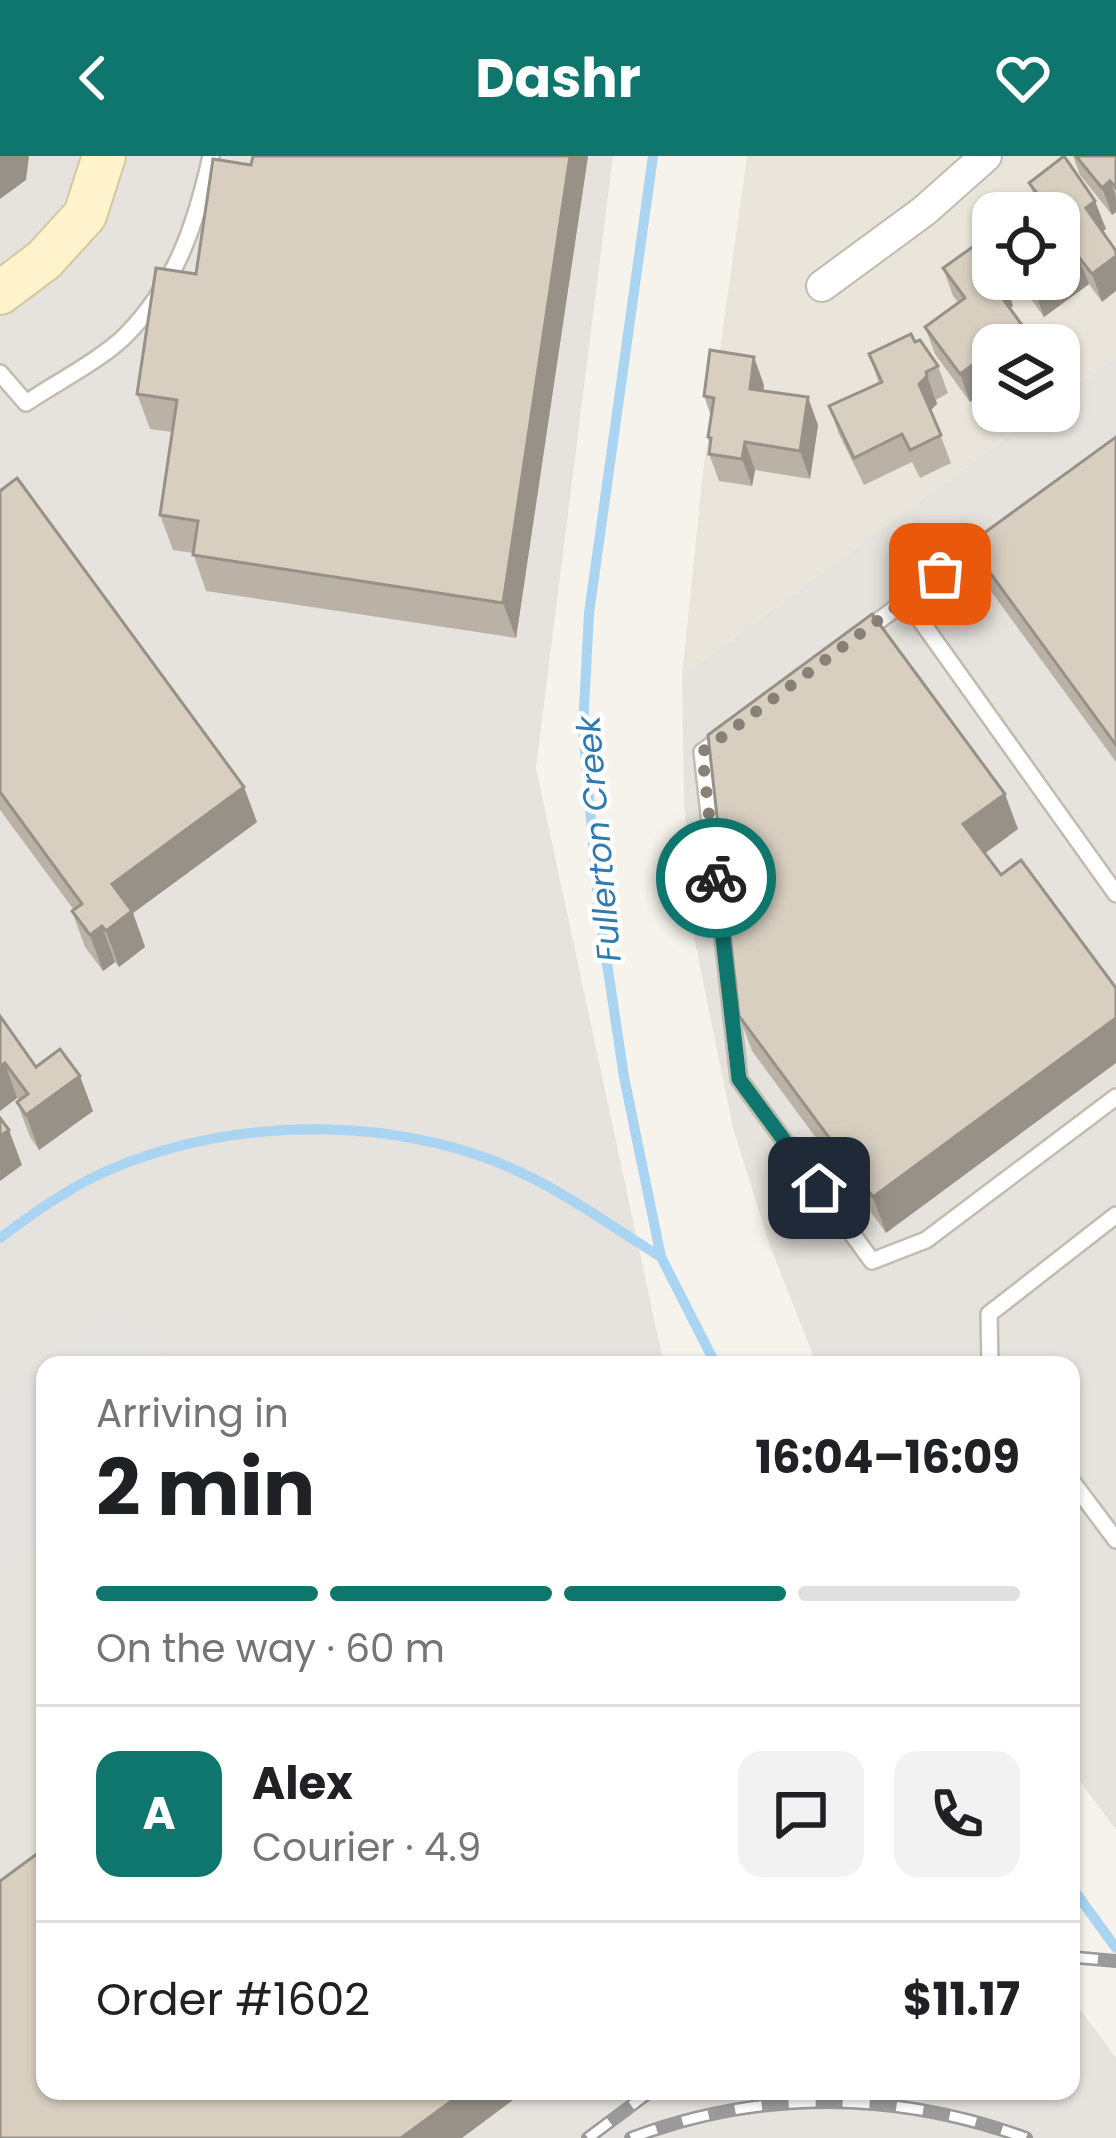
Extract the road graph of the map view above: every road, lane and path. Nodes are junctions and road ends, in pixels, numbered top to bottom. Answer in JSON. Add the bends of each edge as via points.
{"nodes":[{"id":1,"x":104,"y":156,"type":"edge"},
{"id":2,"x":211,"y":156,"type":"edge"},
{"id":3,"x":986,"y":156,"type":"edge"},
{"id":4,"x":822,"y":286,"type":"dead end"},
{"id":5,"x":0,"y":293,"type":"edge"},
{"id":6,"x":0,"y":373,"type":"edge"},
{"id":7,"x":1001,"y":529,"type":"edge"},
{"id":8,"x":906,"y":600,"type":"junction"},
{"id":9,"x":848,"y":643,"type":"edge"},
{"id":10,"x":734,"y":728,"type":"edge"},
{"id":11,"x":1116,"y":894,"type":"edge"},
{"id":12,"x":1116,"y":1097,"type":"edge"},
{"id":13,"x":1116,"y":1215,"type":"edge"},
{"id":14,"x":990,"y":1356,"type":"edge"},
{"id":15,"x":1080,"y":1492,"type":"edge"},
{"id":16,"x":1116,"y":1540,"type":"edge"}],
"edges":[{"from":1,"to":5,"type":"street","via":[[85,215]]},
{"from":2,"to":6,"type":"lane","via":[[193,233],[126,335],[26,403]]},
{"from":3,"to":4,"type":"street"},
{"from":7,"to":8,"type":"lane"},
{"from":8,"to":9,"type":"lane"},
{"from":8,"to":11,"type":"lane"},
{"from":10,"to":12,"type":"lane","via":[[702,752],[739,1079],[872,1261],[926,1240]]},
{"from":13,"to":14,"type":"lane","via":[[988,1314]]},
{"from":15,"to":16,"type":"lane"}]}
